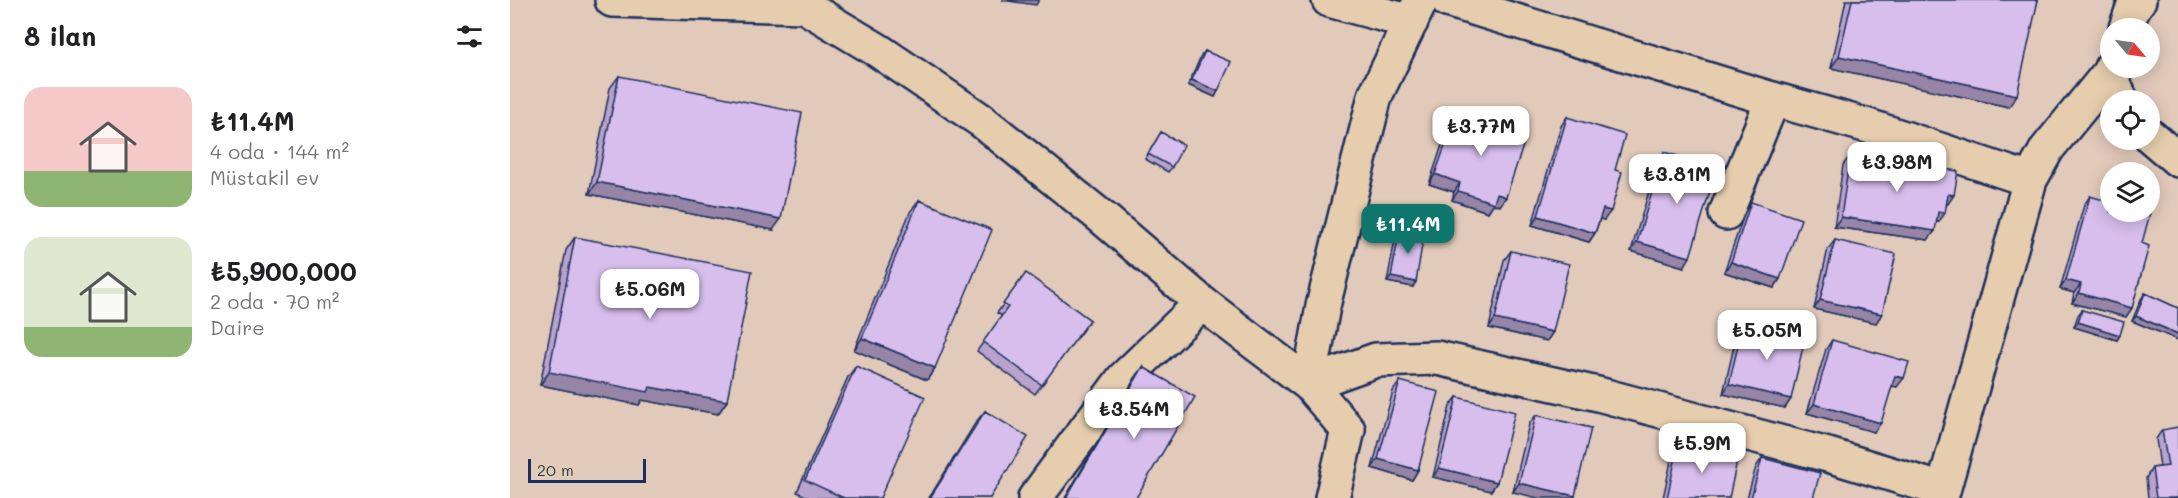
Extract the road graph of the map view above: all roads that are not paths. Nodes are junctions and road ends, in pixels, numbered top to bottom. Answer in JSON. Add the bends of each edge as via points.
{"nodes":[{"id":1,"x":612,"y":0,"type":"edge"},
{"id":2,"x":1329,"y":0,"type":"edge"},
{"id":3,"x":1447,"y":0,"type":"edge"},
{"id":4,"x":2139,"y":0,"type":"edge"},
{"id":5,"x":804,"y":3,"type":"edge"},
{"id":6,"x":1416,"y":11,"type":"edge"},
{"id":7,"x":2130,"y":18,"type":"edge"},
{"id":8,"x":2114,"y":80,"type":"edge"},
{"id":9,"x":1773,"y":99,"type":"junction"},
{"id":10,"x":2160,"y":145,"type":"edge"},
{"id":11,"x":2178,"y":160,"type":"edge"},
{"id":12,"x":2030,"y":180,"type":"junction"},
{"id":13,"x":1726,"y":213,"type":"dead end"},
{"id":14,"x":1202,"y":303,"type":"junction"},
{"id":15,"x":1309,"y":384,"type":"junction"},
{"id":16,"x":1942,"y":494,"type":"edge"},
{"id":17,"x":1035,"y":498,"type":"edge"},
{"id":18,"x":1332,"y":498,"type":"edge"}],
"edges":[{"from":1,"to":5,"type":"street"},
{"from":2,"to":6,"type":"street"},
{"from":3,"to":9,"type":"street"},
{"from":4,"to":7,"type":"street"},
{"from":5,"to":14,"type":"street","via":[[982,121]]},
{"from":6,"to":15,"type":"street","via":[[1376,96],[1323,306]]},
{"from":8,"to":12,"type":"street","via":[[2048,149]]},
{"from":9,"to":12,"type":"street"},
{"from":9,"to":13,"type":"street"},
{"from":10,"to":11,"type":"street"},
{"from":12,"to":16,"type":"street"},
{"from":14,"to":15,"type":"street"},
{"from":14,"to":17,"type":"street","via":[[1123,379]]},
{"from":15,"to":16,"type":"street","via":[[1376,360],[1437,358],[1598,394],[1828,455]]},
{"from":15,"to":18,"type":"street","via":[[1348,430]]}]}
